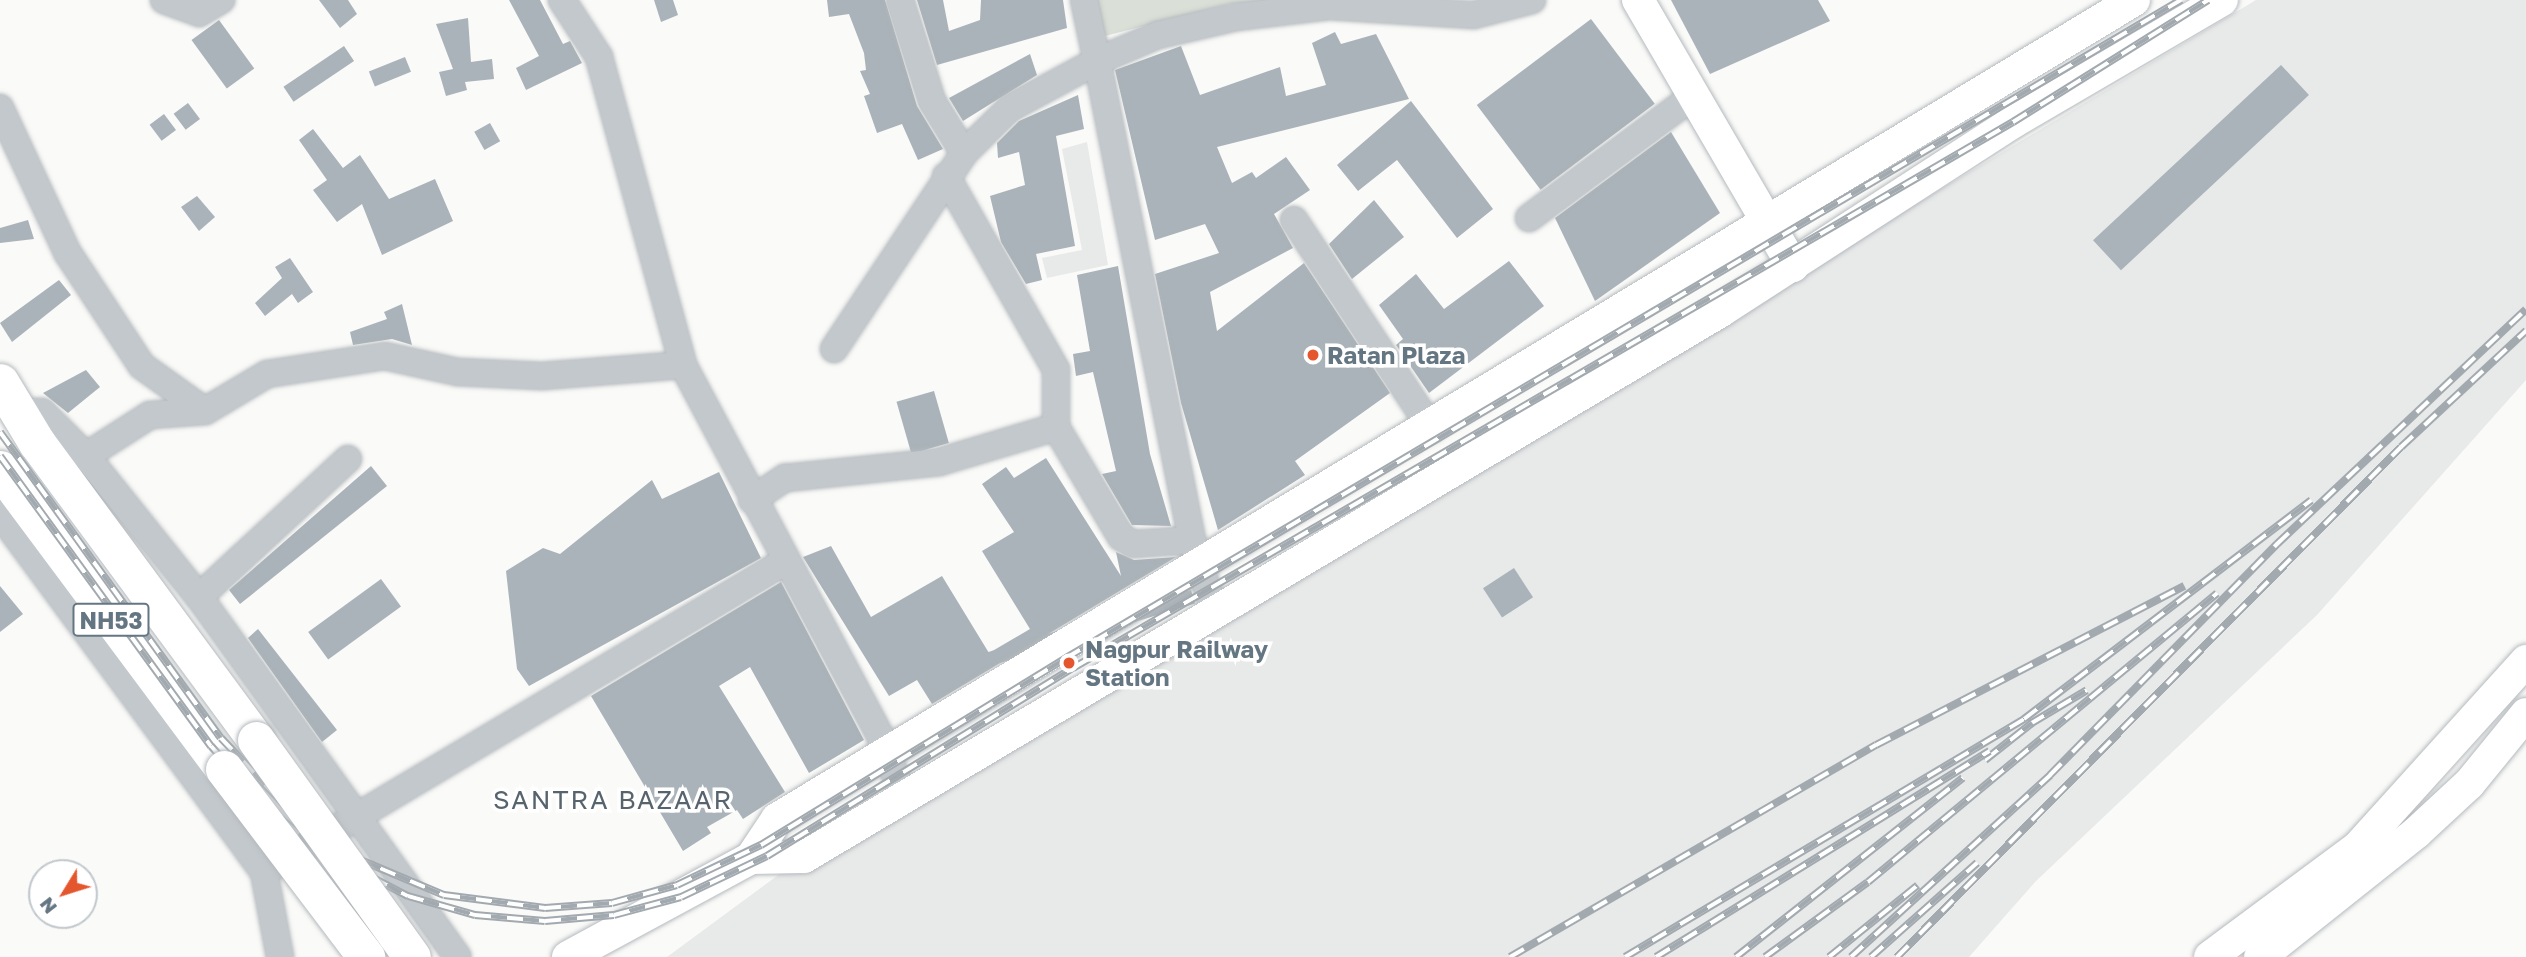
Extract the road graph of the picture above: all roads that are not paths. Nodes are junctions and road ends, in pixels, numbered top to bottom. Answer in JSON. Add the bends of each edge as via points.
{"nodes":[{"id":1,"x":164,"y":0,"type":"edge"},
{"id":2,"x":221,"y":0,"type":"edge"},
{"id":3,"x":562,"y":0,"type":"edge"},
{"id":4,"x":900,"y":0,"type":"edge"},
{"id":5,"x":1084,"y":0,"type":"edge"},
{"id":6,"x":1532,"y":0,"type":"edge"},
{"id":7,"x":1638,"y":0,"type":"edge"},
{"id":8,"x":2134,"y":0,"type":"edge"},
{"id":9,"x":2222,"y":0,"type":"edge"},
{"id":10,"x":1097,"y":61,"type":"junction"},
{"id":11,"x":2026,"y":64,"type":"junction"},
{"id":12,"x":1692,"y":97,"type":"junction"},
{"id":13,"x":2050,"y":104,"type":"junction"},
{"id":14,"x":0,"y":108,"type":"edge"},
{"id":15,"x":964,"y":153,"type":"junction"},
{"id":16,"x":946,"y":176,"type":"junction"},
{"id":17,"x":1529,"y":218,"type":"dead end"},
{"id":18,"x":1294,"y":220,"type":"dead end"},
{"id":19,"x":1767,"y":220,"type":"junction"},
{"id":20,"x":1793,"y":266,"type":"junction"},
{"id":21,"x":834,"y":349,"type":"dead end"},
{"id":22,"x":682,"y":365,"type":"junction"},
{"id":23,"x":9,"y":397,"type":"edge"},
{"id":24,"x":205,"y":411,"type":"junction"},
{"id":25,"x":1056,"y":427,"type":"junction"},
{"id":26,"x":1432,"y":429,"type":"junction"},
{"id":27,"x":86,"y":456,"type":"junction"},
{"id":28,"x":348,"y":459,"type":"dead end"},
{"id":29,"x":0,"y":469,"type":"edge"},
{"id":30,"x":752,"y":500,"type":"junction"},
{"id":31,"x":0,"y":514,"type":"edge"},
{"id":32,"x":1195,"y":552,"type":"junction"},
{"id":33,"x":784,"y":562,"type":"junction"},
{"id":34,"x":199,"y":597,"type":"junction"},
{"id":35,"x":1215,"y":613,"type":"junction"},
{"id":36,"x":2526,"y":661,"type":"edge"},
{"id":37,"x":2526,"y":714,"type":"edge"},
{"id":38,"x":884,"y":752,"type":"junction"},
{"id":39,"x":904,"y":798,"type":"junction"},
{"id":40,"x":360,"y":815,"type":"junction"},
{"id":41,"x":751,"y":858,"type":"junction"},
{"id":42,"x":264,"y":872,"type":"junction"},
{"id":43,"x":280,"y":957,"type":"edge"},
{"id":44,"x":366,"y":957,"type":"edge"},
{"id":45,"x":412,"y":957,"type":"edge"},
{"id":46,"x":458,"y":957,"type":"edge"},
{"id":47,"x":568,"y":957,"type":"edge"},
{"id":48,"x":2210,"y":957,"type":"edge"},
{"id":49,"x":2260,"y":957,"type":"edge"}],
"edges":[{"from":1,"to":2,"type":"street","via":[[199,13]]},
{"from":3,"to":22,"type":"street","via":[[599,57]]},
{"from":4,"to":15,"type":"street","via":[[932,101]]},
{"from":5,"to":10,"type":"street"},
{"from":6,"to":10,"type":"street","via":[[1474,15],[1329,6],[1236,17],[1158,35]]},
{"from":7,"to":12,"type":"main road"},
{"from":8,"to":11,"type":"main road"},
{"from":9,"to":13,"type":"main road"},
{"from":10,"to":15,"type":"street","via":[[1010,108]]},
{"from":10,"to":32,"type":"street"},
{"from":11,"to":13,"type":"main road"},
{"from":11,"to":19,"type":"main road"},
{"from":12,"to":17,"type":"street"},
{"from":12,"to":19,"type":"main road"},
{"from":13,"to":20,"type":"main road","via":[[2013,122]]},
{"from":14,"to":24,"type":"street","via":[[67,252],[142,366]]},
{"from":15,"to":16,"type":"street"},
{"from":16,"to":21,"type":"street"},
{"from":16,"to":25,"type":"street","via":[[1056,370]]},
{"from":18,"to":26,"type":"street"},
{"from":19,"to":20,"type":"main road"},
{"from":19,"to":26,"type":"main road"},
{"from":20,"to":35,"type":"main road"},
{"from":22,"to":24,"type":"street","via":[[542,376],[458,372],[386,356],[267,374]]},
{"from":22,"to":30,"type":"street"},
{"from":23,"to":27,"type":"street","via":[[42,412]]},
{"from":23,"to":45,"type":"highway","number":"NH53","bridge":true,"via":[[37,443]]},
{"from":24,"to":27,"type":"street","via":[[150,415]]},
{"from":25,"to":30,"type":"street","via":[[939,462],[785,478]]},
{"from":25,"to":32,"type":"street","via":[[1121,537],[1133,544]]},
{"from":26,"to":32,"type":"main road"},
{"from":27,"to":34,"type":"street"},
{"from":28,"to":34,"type":"street"},
{"from":29,"to":44,"type":"highway","number":"NH53","bridge":true},
{"from":30,"to":33,"type":"street"},
{"from":31,"to":42,"type":"street"},
{"from":32,"to":35,"type":"street"},
{"from":32,"to":38,"type":"main road"},
{"from":33,"to":38,"type":"street"},
{"from":33,"to":40,"type":"street"},
{"from":34,"to":40,"type":"street"},
{"from":35,"to":39,"type":"main road"},
{"from":36,"to":48,"type":"main road","via":[[2358,847]]},
{"from":37,"to":49,"type":"main road","via":[[2434,816]]},
{"from":38,"to":39,"type":"street"},
{"from":38,"to":41,"type":"main road","via":[[776,819]]},
{"from":39,"to":41,"type":"main road","via":[[804,857]]},
{"from":40,"to":42,"type":"street"},
{"from":40,"to":46,"type":"street"},
{"from":41,"to":47,"type":"main road"},
{"from":42,"to":43,"type":"street"}]}
